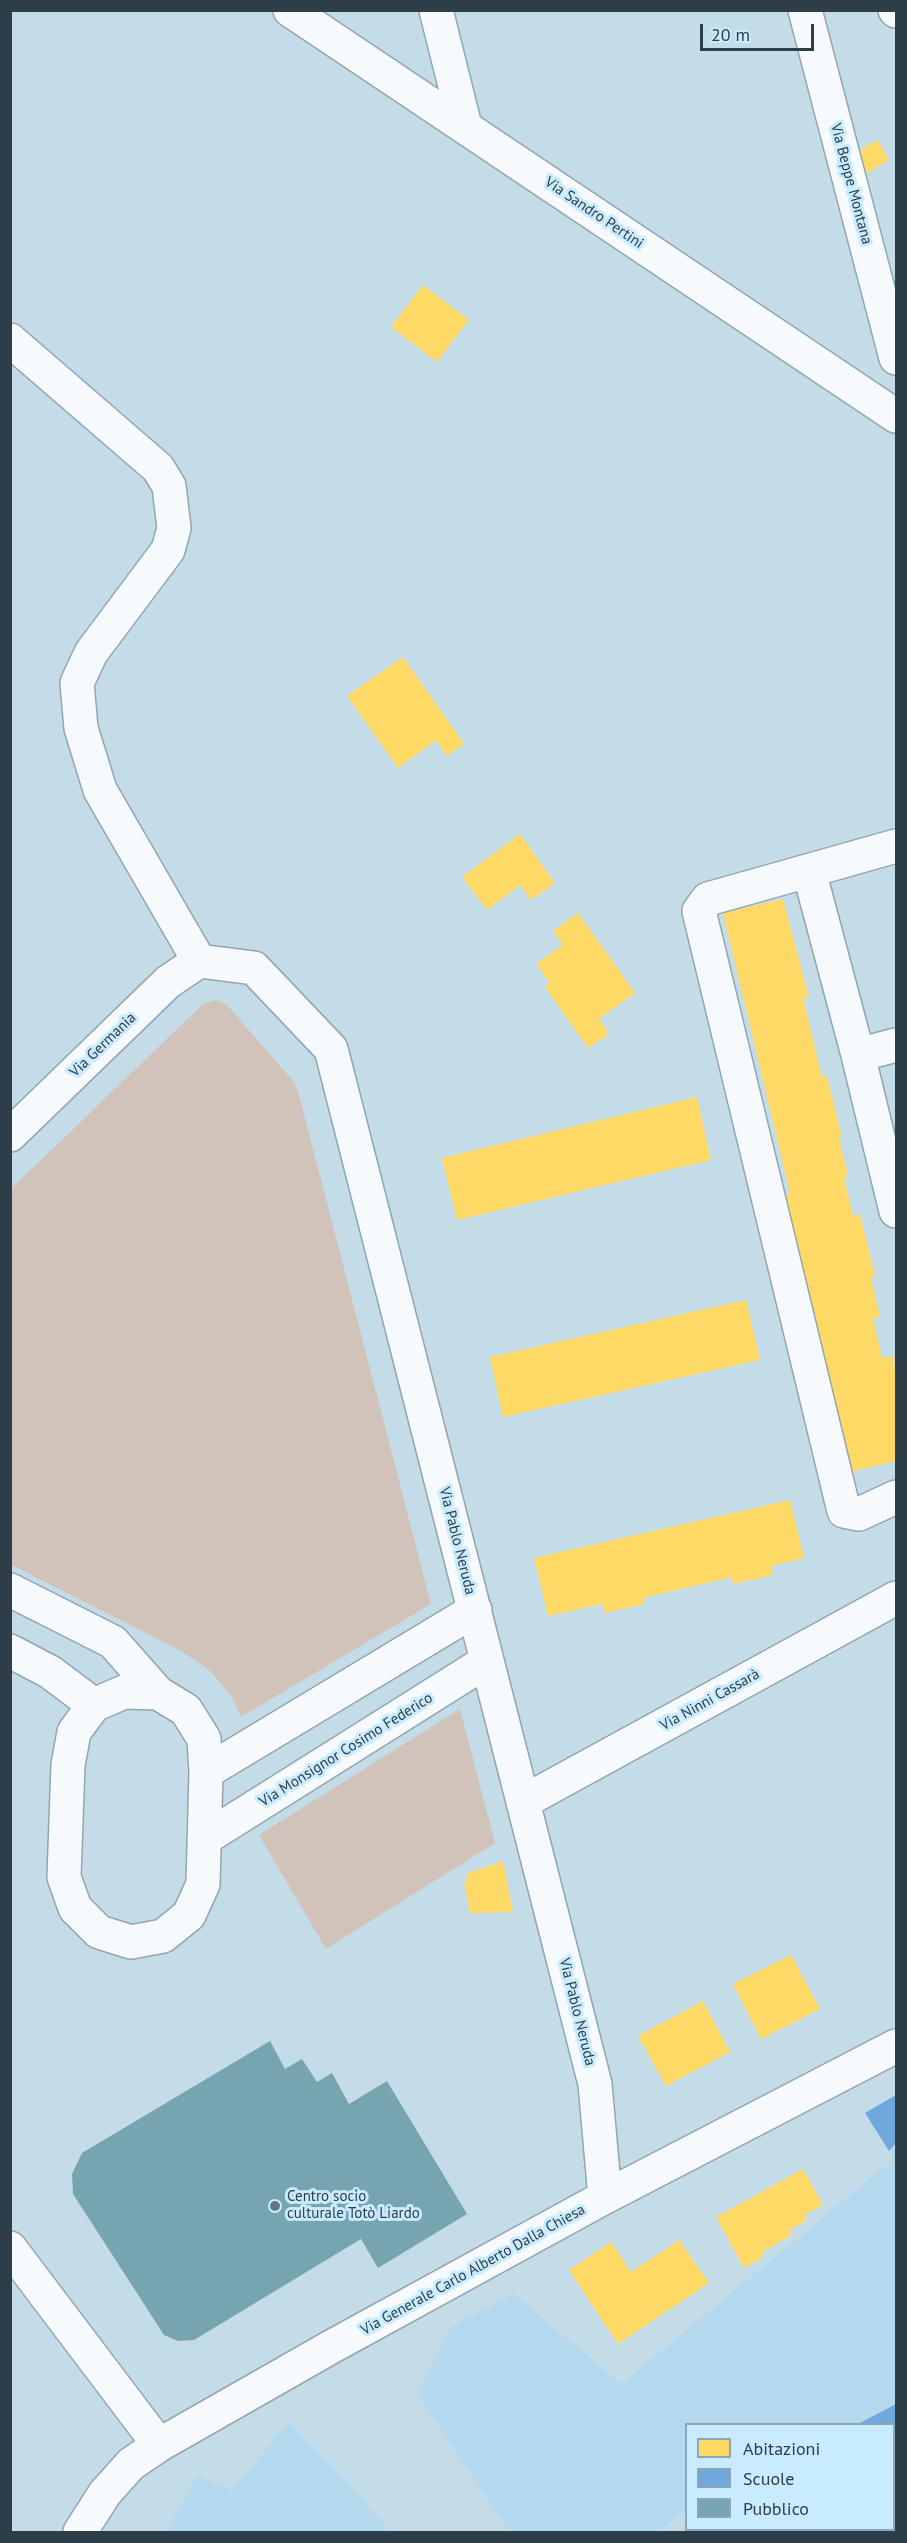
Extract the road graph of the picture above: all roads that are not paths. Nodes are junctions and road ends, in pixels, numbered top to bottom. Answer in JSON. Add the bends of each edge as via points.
{"nodes":[{"id":1,"x":290,"y":10,"type":"edge"},
{"id":2,"x":436,"y":10,"type":"edge"},
{"id":3,"x":805,"y":10,"type":"edge"},
{"id":4,"x":465,"y":126,"type":"junction"},
{"id":5,"x":10,"y":340,"type":"edge"},
{"id":6,"x":897,"y":358,"type":"edge"},
{"id":7,"x":897,"y":416,"type":"edge"},
{"id":8,"x":897,"y":846,"type":"edge"},
{"id":9,"x":809,"y":871,"type":"junction"},
{"id":10,"x":200,"y":961,"type":"junction"},
{"id":11,"x":897,"y":1045,"type":"edge"},
{"id":12,"x":858,"y":1055,"type":"junction"},
{"id":13,"x":10,"y":1135,"type":"edge"},
{"id":14,"x":897,"y":1210,"type":"edge"},
{"id":15,"x":897,"y":1497,"type":"edge"},
{"id":16,"x":10,"y":1590,"type":"edge"},
{"id":17,"x":897,"y":1598,"type":"edge"},
{"id":18,"x":475,"y":1610,"type":"junction"},
{"id":19,"x":10,"y":1651,"type":"edge"},
{"id":20,"x":487,"y":1661,"type":"junction"},
{"id":21,"x":158,"y":1693,"type":"junction"},
{"id":22,"x":94,"y":1705,"type":"junction"},
{"id":23,"x":206,"y":1772,"type":"junction"},
{"id":24,"x":523,"y":1802,"type":"junction"},
{"id":25,"x":204,"y":1839,"type":"junction"},
{"id":26,"x":897,"y":2046,"type":"edge"},
{"id":27,"x":605,"y":2197,"type":"junction"},
{"id":28,"x":10,"y":2248,"type":"edge"},
{"id":29,"x":159,"y":2445,"type":"junction"},
{"id":30,"x":80,"y":2532,"type":"edge"}],
"edges":[{"from":1,"to":4,"type":"street","name":"Via Sandro Pertini"},
{"from":2,"to":4,"type":"street"},
{"from":3,"to":6,"type":"street","name":"Via Beppe Montana"},
{"from":4,"to":7,"type":"street","name":"Via Sandro Pertini"},
{"from":5,"to":10,"type":"street","via":[[158,468],[169,486],[174,528],[168,550],[91,653],[78,683],[81,728],[100,790]]},
{"from":8,"to":9,"type":"street"},
{"from":9,"to":12,"type":"street"},
{"from":9,"to":15,"type":"street","via":[[708,899],[699,911],[844,1511],[859,1514]]},
{"from":10,"to":13,"type":"street","name":"Via Germania","via":[[168,982]]},
{"from":10,"to":18,"type":"street","name":"Via Pablo Neruda","via":[[254,968],[331,1049]]},
{"from":11,"to":12,"type":"street"},
{"from":12,"to":14,"type":"street"},
{"from":16,"to":21,"type":"street","via":[[113,1642]]},
{"from":17,"to":24,"type":"street","name":"Via Ninni Cassarà"},
{"from":18,"to":20,"type":"street","name":"Via Pablo Neruda"},
{"from":18,"to":23,"type":"street"},
{"from":19,"to":22,"type":"street","via":[[50,1672]]},
{"from":20,"to":24,"type":"street","name":"Via Pablo Neruda"},
{"from":20,"to":25,"type":"street","name":"Via Monsignor Cosimo Federico"},
{"from":21,"to":22,"type":"street","via":[[124,1692]]},
{"from":21,"to":23,"type":"street","via":[[186,1710],[204,1739]]},
{"from":22,"to":25,"type":"street","via":[[74,1732],[68,1765],[64,1876],[75,1908],[99,1932],[131,1942],[163,1935],[189,1915],[203,1884]]},
{"from":23,"to":25,"type":"street"},
{"from":24,"to":27,"type":"street","name":"Via Pablo Neruda","via":[[595,2084]]},
{"from":26,"to":27,"type":"street","name":"Via Generale Carlo Alberto Dalla Chiesa"},
{"from":27,"to":29,"type":"street","name":"Via Generale Carlo Alberto Dalla Chiesa"},
{"from":28,"to":29,"type":"street"},
{"from":29,"to":30,"type":"street","name":"Via Generale Carlo Alberto Dalla Chiesa","via":[[131,2464],[105,2493]]}]}
